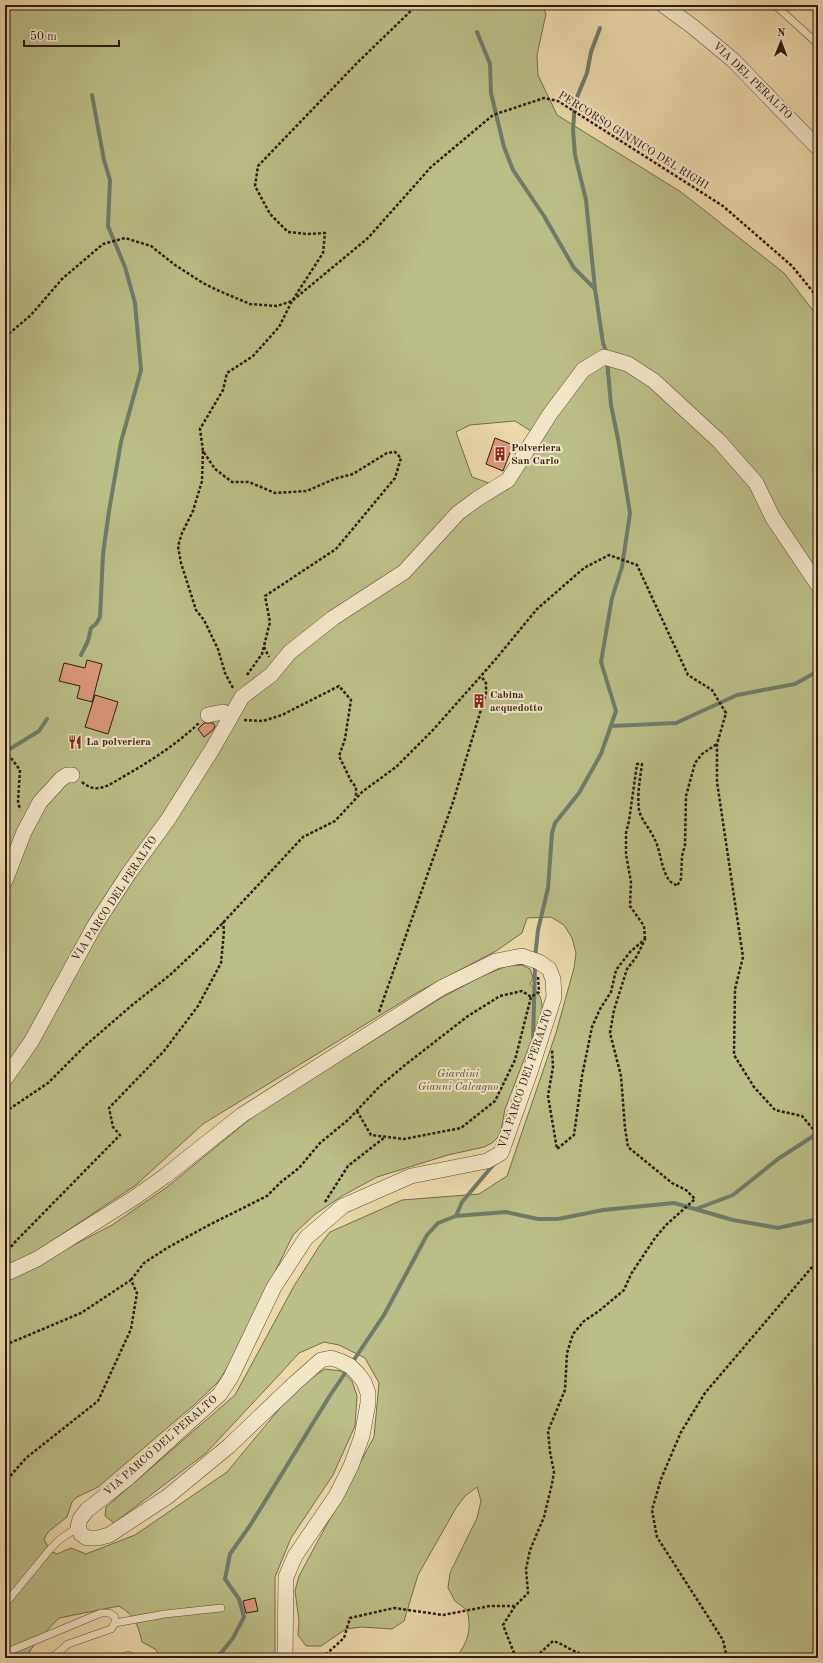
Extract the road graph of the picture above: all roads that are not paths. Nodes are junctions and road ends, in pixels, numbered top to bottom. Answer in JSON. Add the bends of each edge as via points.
{"nodes":[{"id":1,"x":662,"y":5,"type":"edge"},
{"id":2,"x":774,"y":5,"type":"edge"},
{"id":3,"x":818,"y":44,"type":"edge"},
{"id":4,"x":818,"y":148,"type":"edge"},
{"id":5,"x":818,"y":585,"type":"edge"},
{"id":6,"x":208,"y":715,"type":"road end"},
{"id":7,"x":230,"y":720,"type":"junction"},
{"id":8,"x":72,"y":775,"type":"road end"},
{"id":9,"x":5,"y":881,"type":"edge"},
{"id":10,"x":5,"y":1079,"type":"edge"},
{"id":11,"x":5,"y":1274,"type":"edge"},
{"id":12,"x":78,"y":1527,"type":"junction"},
{"id":13,"x":5,"y":1604,"type":"edge"},
{"id":14,"x":221,"y":1608,"type":"dead end"},
{"id":15,"x":115,"y":1623,"type":"junction"},
{"id":16,"x":5,"y":1653,"type":"edge"},
{"id":17,"x":52,"y":1658,"type":"edge"},
{"id":18,"x":120,"y":1658,"type":"edge"},
{"id":19,"x":132,"y":1658,"type":"edge"},
{"id":20,"x":285,"y":1658,"type":"edge"}],
"edges":[{"from":1,"to":4,"type":"street","name":"VIA DEL PERALTO","via":[[733,60]]},
{"from":2,"to":3,"type":"lane"},
{"from":5,"to":7,"type":"street","name":"VIA PARCO DEL PERALTO","via":[[773,518],[756,483],[719,441],[654,382],[628,364],[604,358],[583,370],[550,414],[508,480],[458,513],[404,572],[333,618],[290,652],[271,675],[242,697]]},
{"from":6,"to":7,"type":"street","via":[[223,712]]},
{"from":7,"to":10,"type":"street","name":"VIA PARCO DEL PERALTO","via":[[96,925],[31,1042]]},
{"from":8,"to":9,"type":"street","via":[[61,779],[40,802],[24,832]]},
{"from":11,"to":12,"type":"street","name":"VIA PARCO DEL PERALTO","via":[[37,1259],[134,1198],[242,1115],[441,988],[496,961],[522,956],[549,969],[554,979],[554,997],[500,1153],[487,1161],[411,1176],[343,1206],[306,1238],[274,1287],[231,1377],[220,1394],[128,1477],[87,1510]]},
{"from":12,"to":13,"type":"lane","via":[[51,1548]]},
{"from":12,"to":20,"type":"street","via":[[81,1534],[87,1538],[108,1535],[167,1497],[229,1446],[321,1360],[330,1358],[350,1366],[364,1382],[368,1393],[362,1436],[336,1496],[295,1556],[286,1577]]},
{"from":14,"to":15,"type":"lane"},
{"from":15,"to":16,"type":"lane","via":[[115,1616],[101,1613]]},
{"from":15,"to":17,"type":"lane","via":[[111,1629],[68,1644]]},
{"from":18,"to":19,"type":"lane"}]}
